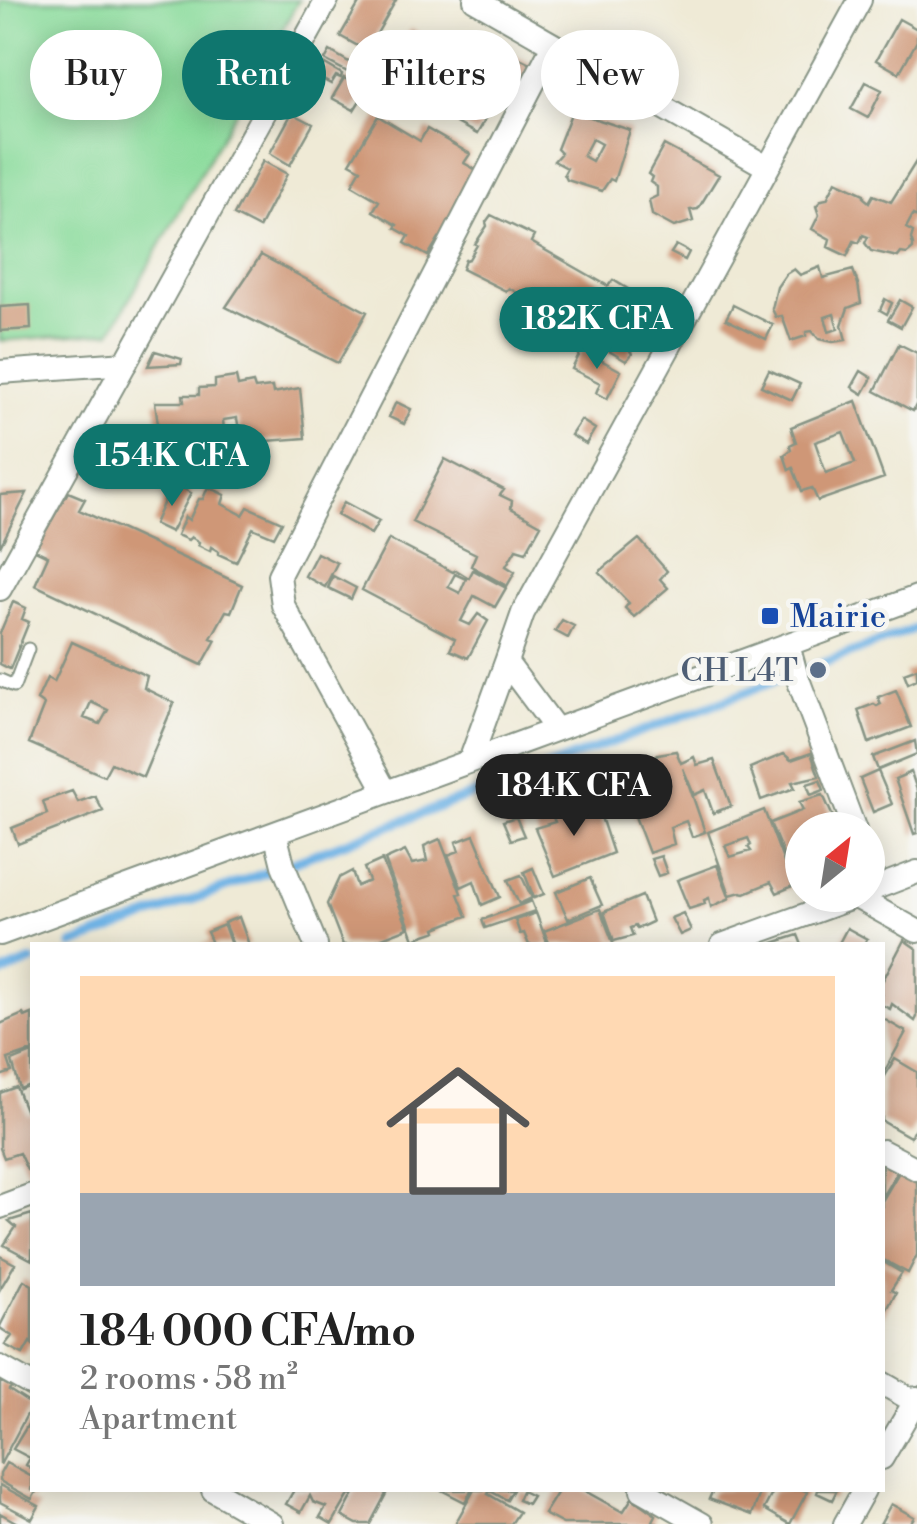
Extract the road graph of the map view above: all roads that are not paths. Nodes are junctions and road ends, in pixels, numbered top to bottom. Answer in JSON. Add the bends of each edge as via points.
{"nodes":[{"id":1,"x":326,"y":0,"type":"edge"},
{"id":2,"x":474,"y":0,"type":"edge"},
{"id":3,"x":860,"y":0,"type":"edge"},
{"id":4,"x":541,"y":38,"type":"edge"},
{"id":5,"x":541,"y":68,"type":"edge"},
{"id":6,"x":679,"y":117,"type":"edge"},
{"id":7,"x":767,"y":167,"type":"junction"},
{"id":8,"x":126,"y":362,"type":"junction"},
{"id":9,"x":0,"y":372,"type":"edge"},
{"id":10,"x":0,"y":589,"type":"edge"},
{"id":11,"x":917,"y":597,"type":"edge"},
{"id":12,"x":788,"y":645,"type":"junction"},
{"id":13,"x":28,"y":649,"type":"dead end"},
{"id":14,"x":506,"y":662,"type":"junction"},
{"id":15,"x":0,"y":680,"type":"edge"},
{"id":16,"x":556,"y":729,"type":"junction"},
{"id":17,"x":470,"y":761,"type":"junction"},
{"id":18,"x":386,"y":792,"type":"junction"},
{"id":19,"x":848,"y":812,"type":"edge"},
{"id":20,"x":276,"y":833,"type":"junction"},
{"id":21,"x":917,"y":872,"type":"edge"},
{"id":22,"x":885,"y":885,"type":"edge"},
{"id":23,"x":885,"y":908,"type":"edge"},
{"id":24,"x":813,"y":912,"type":"edge"},
{"id":25,"x":917,"y":931,"type":"edge"},
{"id":26,"x":0,"y":934,"type":"edge"},
{"id":27,"x":315,"y":942,"type":"edge"},
{"id":28,"x":730,"y":942,"type":"edge"},
{"id":29,"x":885,"y":1152,"type":"edge"},
{"id":30,"x":917,"y":1170,"type":"edge"},
{"id":31,"x":30,"y":1196,"type":"edge"},
{"id":32,"x":0,"y":1208,"type":"edge"},
{"id":33,"x":0,"y":1366,"type":"edge"},
{"id":34,"x":30,"y":1384,"type":"edge"},
{"id":35,"x":885,"y":1385,"type":"edge"},
{"id":36,"x":916,"y":1401,"type":"edge"},
{"id":37,"x":885,"y":1453,"type":"edge"},
{"id":38,"x":216,"y":1492,"type":"edge"},
{"id":39,"x":646,"y":1492,"type":"edge"},
{"id":40,"x":863,"y":1492,"type":"edge"},
{"id":41,"x":272,"y":1524,"type":"edge"},
{"id":42,"x":702,"y":1524,"type":"edge"},
{"id":43,"x":845,"y":1524,"type":"edge"}],
"edges":[{"from":1,"to":8,"type":"street"},
{"from":2,"to":4,"type":"street"},
{"from":3,"to":7,"type":"street"},
{"from":5,"to":18,"type":"street","via":[[279,575],[283,605]]},
{"from":6,"to":7,"type":"street"},
{"from":7,"to":14,"type":"street","via":[[523,613]]},
{"from":8,"to":9,"type":"street"},
{"from":8,"to":10,"type":"street"},
{"from":11,"to":12,"type":"street"},
{"from":12,"to":16,"type":"street"},
{"from":12,"to":19,"type":"street"},
{"from":13,"to":15,"type":"lane","via":[[14,686]]},
{"from":14,"to":16,"type":"street"},
{"from":14,"to":17,"type":"street"},
{"from":16,"to":17,"type":"street"},
{"from":17,"to":18,"type":"street"},
{"from":18,"to":20,"type":"street"},
{"from":20,"to":26,"type":"street"},
{"from":20,"to":27,"type":"street"},
{"from":21,"to":22,"type":"street"},
{"from":23,"to":25,"type":"street"},
{"from":24,"to":28,"type":"street"},
{"from":29,"to":30,"type":"street"},
{"from":31,"to":32,"type":"street"},
{"from":33,"to":34,"type":"street"},
{"from":35,"to":36,"type":"street"},
{"from":36,"to":37,"type":"street"},
{"from":38,"to":41,"type":"street"},
{"from":39,"to":42,"type":"street"},
{"from":40,"to":43,"type":"street"}]}
